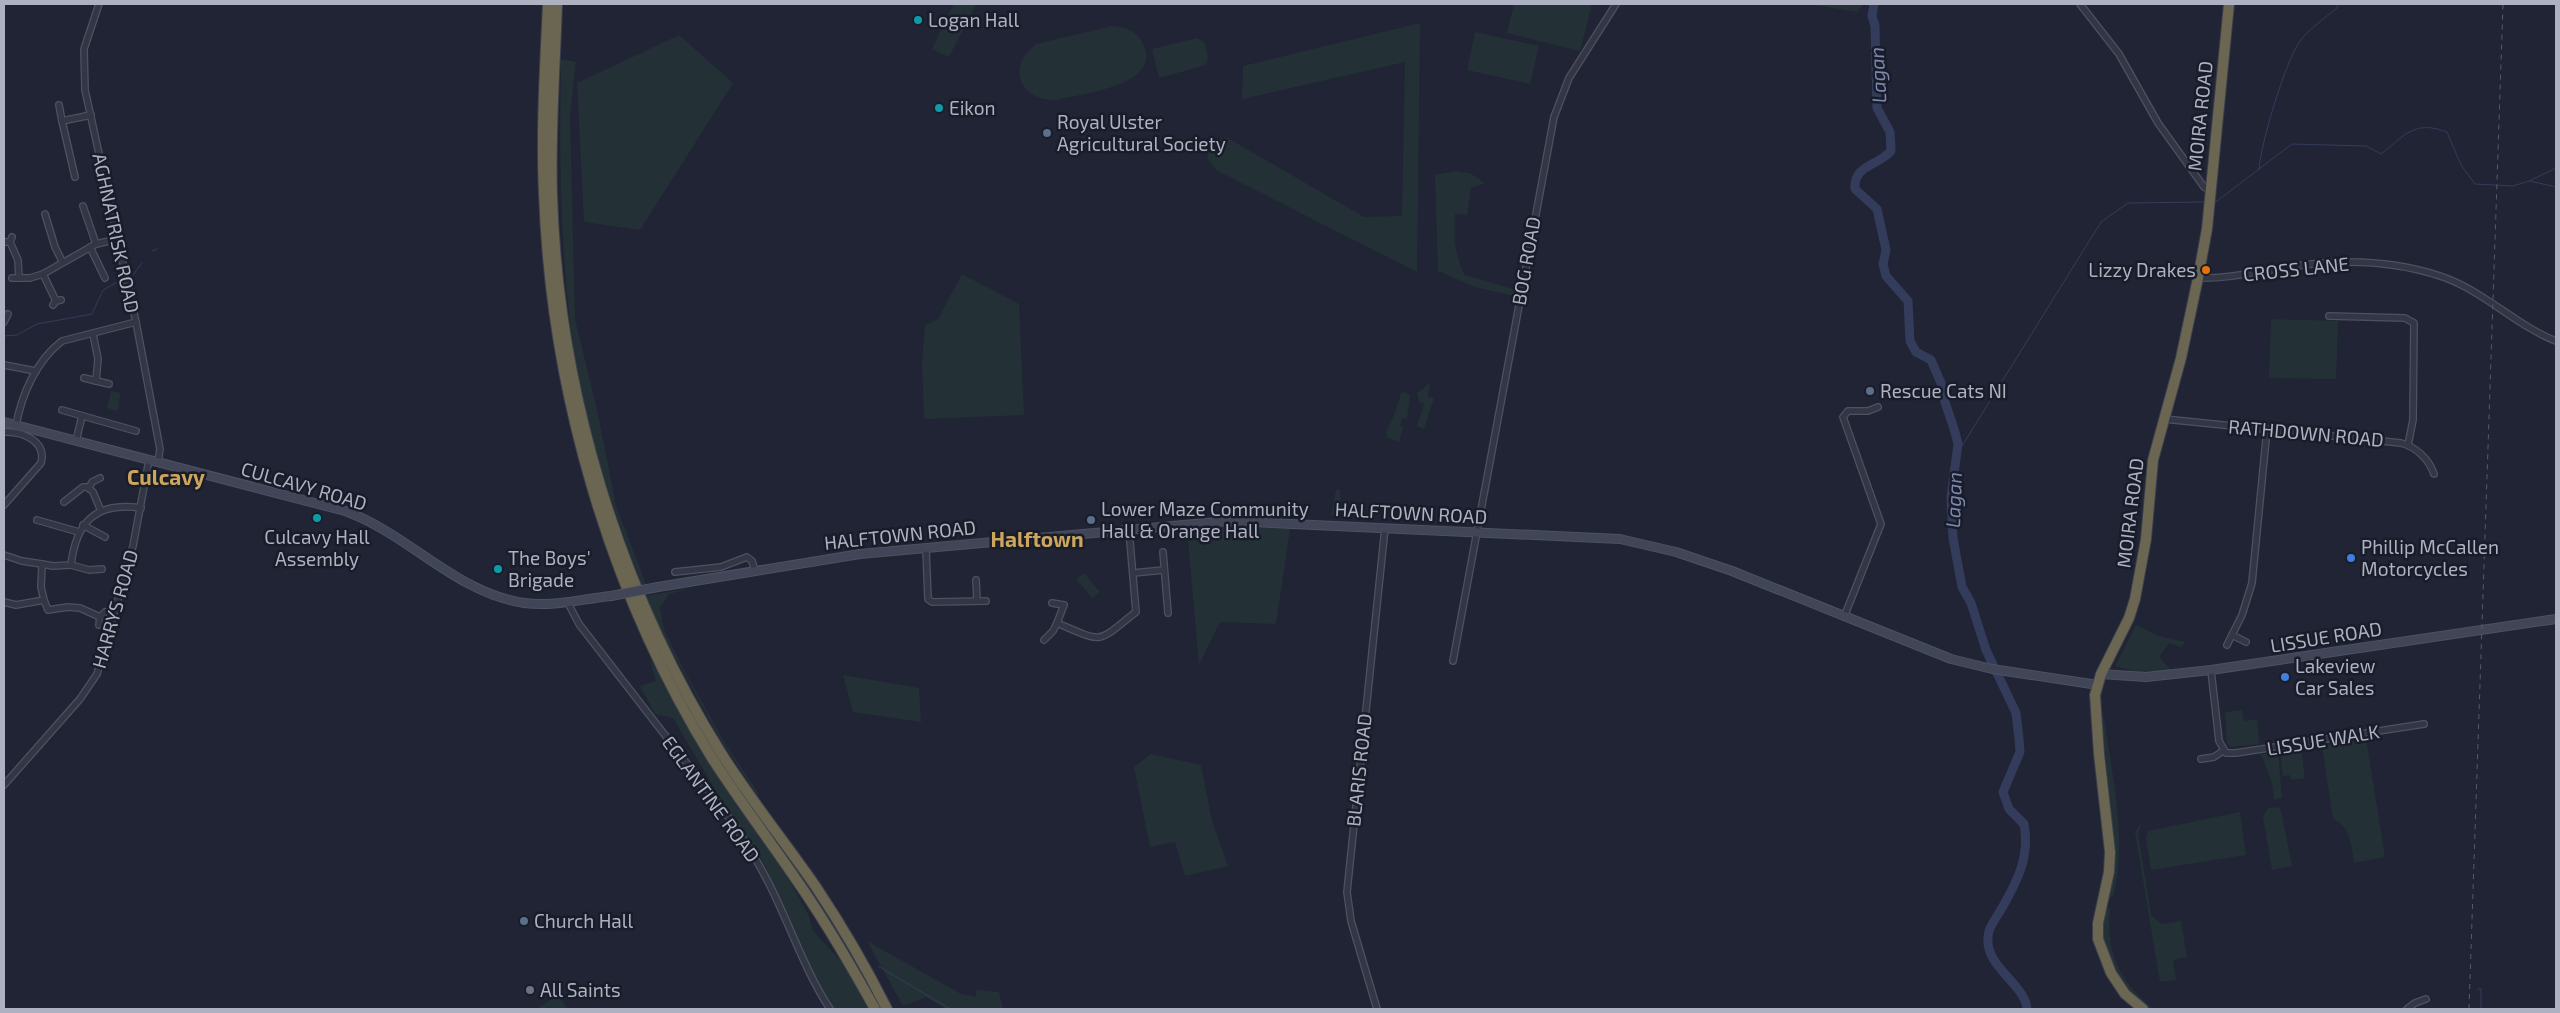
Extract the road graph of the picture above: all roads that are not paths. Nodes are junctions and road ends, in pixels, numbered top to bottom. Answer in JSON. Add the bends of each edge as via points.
{"nodes":[{"id":1,"x":99,"y":4,"type":"edge"},
{"id":2,"x":548,"y":4,"type":"edge"},
{"id":3,"x":558,"y":4,"type":"edge"},
{"id":4,"x":1616,"y":4,"type":"edge"},
{"id":5,"x":2080,"y":4,"type":"edge"},
{"id":6,"x":2229,"y":4,"type":"edge"},
{"id":7,"x":59,"y":105,"type":"dead end"},
{"id":8,"x":91,"y":115,"type":"junction"},
{"id":9,"x":62,"y":121,"type":"junction"},
{"id":10,"x":75,"y":177,"type":"dead end"},
{"id":11,"x":2210,"y":197,"type":"junction"},
{"id":12,"x":84,"y":206,"type":"dead end"},
{"id":13,"x":45,"y":214,"type":"dead end"},
{"id":14,"x":118,"y":238,"type":"junction"},
{"id":15,"x":9,"y":240,"type":"edge"},
{"id":16,"x":93,"y":246,"type":"junction"},
{"id":17,"x":62,"y":261,"type":"junction"},
{"id":18,"x":43,"y":274,"type":"junction"},
{"id":19,"x":12,"y":278,"type":"dead end"},
{"id":20,"x":19,"y":278,"type":"junction"},
{"id":21,"x":105,"y":278,"type":"dead end"},
{"id":22,"x":2198,"y":278,"type":"junction"},
{"id":23,"x":57,"y":302,"type":"dead end"},
{"id":24,"x":8,"y":314,"type":"dead end"},
{"id":25,"x":2329,"y":316,"type":"dead end"},
{"id":26,"x":4,"y":321,"type":"edge"},
{"id":27,"x":136,"y":322,"type":"junction"},
{"id":28,"x":11,"y":327,"type":"dead end"},
{"id":29,"x":93,"y":334,"type":"junction"},
{"id":30,"x":2556,"y":341,"type":"edge"},
{"id":31,"x":4,"y":365,"type":"edge"},
{"id":32,"x":36,"y":371,"type":"junction"},
{"id":33,"x":84,"y":378,"type":"dead end"},
{"id":34,"x":96,"y":381,"type":"junction"},
{"id":35,"x":109,"y":384,"type":"dead end"},
{"id":36,"x":1878,"y":407,"type":"dead end"},
{"id":37,"x":62,"y":410,"type":"dead end"},
{"id":38,"x":82,"y":416,"type":"junction"},
{"id":39,"x":2164,"y":419,"type":"junction"},
{"id":40,"x":4,"y":422,"type":"edge"},
{"id":41,"x":16,"y":425,"type":"junction"},
{"id":42,"x":2267,"y":429,"type":"junction"},
{"id":43,"x":136,"y":431,"type":"dead end"},
{"id":44,"x":4,"y":432,"type":"edge"},
{"id":45,"x":76,"y":441,"type":"junction"},
{"id":46,"x":2408,"y":445,"type":"junction"},
{"id":47,"x":149,"y":460,"type":"junction"},
{"id":48,"x":158,"y":462,"type":"junction"},
{"id":49,"x":2434,"y":474,"type":"dead end"},
{"id":50,"x":100,"y":478,"type":"dead end"},
{"id":51,"x":89,"y":488,"type":"junction"},
{"id":52,"x":64,"y":502,"type":"dead end"},
{"id":53,"x":4,"y":505,"type":"edge"},
{"id":54,"x":141,"y":508,"type":"junction"},
{"id":55,"x":101,"y":511,"type":"junction"},
{"id":56,"x":37,"y":520,"type":"dead end"},
{"id":57,"x":83,"y":524,"type":"junction"},
{"id":58,"x":1385,"y":528,"type":"junction"},
{"id":59,"x":1129,"y":530,"type":"junction"},
{"id":60,"x":79,"y":532,"type":"junction"},
{"id":61,"x":1477,"y":533,"type":"junction"},
{"id":62,"x":105,"y":537,"type":"dead end"},
{"id":63,"x":926,"y":548,"type":"junction"},
{"id":64,"x":1163,"y":552,"type":"dead end"},
{"id":65,"x":4,"y":555,"type":"edge"},
{"id":66,"x":42,"y":564,"type":"junction"},
{"id":67,"x":71,"y":565,"type":"junction"},
{"id":68,"x":102,"y":569,"type":"dead end"},
{"id":69,"x":1164,"y":570,"type":"junction"},
{"id":70,"x":755,"y":571,"type":"junction"},
{"id":71,"x":675,"y":572,"type":"dead end"},
{"id":72,"x":1133,"y":574,"type":"junction"},
{"id":73,"x":976,"y":580,"type":"dead end"},
{"id":74,"x":611,"y":596,"type":"joint"},
{"id":75,"x":44,"y":600,"type":"junction"},
{"id":76,"x":986,"y":600,"type":"dead end"},
{"id":77,"x":977,"y":601,"type":"junction"},
{"id":78,"x":4,"y":602,"type":"edge"},
{"id":79,"x":568,"y":603,"type":"junction"},
{"id":80,"x":1052,"y":604,"type":"dead end"},
{"id":81,"x":1168,"y":612,"type":"dead end"},
{"id":82,"x":1844,"y":618,"type":"junction"},
{"id":83,"x":2556,"y":619,"type":"edge"},
{"id":84,"x":99,"y":624,"type":"dead end"},
{"id":85,"x":1057,"y":624,"type":"junction"},
{"id":86,"x":2232,"y":635,"type":"junction"},
{"id":87,"x":1044,"y":640,"type":"dead end"},
{"id":88,"x":2246,"y":642,"type":"dead end"},
{"id":89,"x":2227,"y":645,"type":"dead end"},
{"id":90,"x":1453,"y":661,"type":"dead end"},
{"id":91,"x":2211,"y":670,"type":"junction"},
{"id":92,"x":2101,"y":674,"type":"junction"},
{"id":93,"x":2098,"y":685,"type":"junction"},
{"id":94,"x":2424,"y":724,"type":"dead end"},
{"id":95,"x":2223,"y":751,"type":"junction"},
{"id":96,"x":2201,"y":759,"type":"dead end"},
{"id":97,"x":4,"y":785,"type":"edge"},
{"id":98,"x":2426,"y":999,"type":"dead end"},
{"id":99,"x":830,"y":1009,"type":"edge"},
{"id":100,"x":875,"y":1009,"type":"edge"},
{"id":101,"x":887,"y":1009,"type":"edge"},
{"id":102,"x":1377,"y":1009,"type":"edge"},
{"id":103,"x":2143,"y":1009,"type":"edge"},
{"id":104,"x":2407,"y":1009,"type":"edge"}],
"edges":[{"from":1,"to":8,"type":"street","name":"AGHNATRISK ROAD","via":[[84,49],[85,90]]},
{"from":2,"to":100,"type":"highway","via":[[544,195],[554,314],[572,414],[606,528],[635,605],[673,688],[712,757],[825,922]]},
{"from":3,"to":101,"type":"highway","via":[[552,141],[556,256],[576,389],[611,517],[642,600],[678,677],[722,753],[835,917]]},
{"from":4,"to":61,"type":"street","name":"BOG ROAD","via":[[1569,78],[1554,117]]},
{"from":5,"to":11,"type":"street","via":[[2130,70],[2166,134]]},
{"from":6,"to":11,"type":"highway","name":"MOIRA ROAD"},
{"from":7,"to":9,"type":"street"},
{"from":8,"to":9,"type":"street"},
{"from":8,"to":14,"type":"street","name":"AGHNATRISK ROAD"},
{"from":9,"to":10,"type":"street"},
{"from":11,"to":22,"type":"highway","name":"MOIRA ROAD"},
{"from":12,"to":16,"type":"street"},
{"from":13,"to":17,"type":"street"},
{"from":14,"to":16,"type":"street"},
{"from":14,"to":27,"type":"street","name":"AGHNATRISK ROAD"},
{"from":15,"to":20,"type":"street","via":[[18,260]]},
{"from":16,"to":17,"type":"street"},
{"from":16,"to":21,"type":"street"},
{"from":17,"to":18,"type":"street"},
{"from":18,"to":20,"type":"street"},
{"from":18,"to":23,"type":"street"},
{"from":19,"to":20,"type":"street"},
{"from":22,"to":30,"type":"street","name":"CROSS LANE","via":[[2219,279],[2324,262],[2399,267],[2439,275],[2454,282]]},
{"from":22,"to":39,"type":"highway","name":"MOIRA ROAD"},
{"from":24,"to":26,"type":"street"},
{"from":25,"to":46,"type":"street","via":[[2405,318],[2414,323],[2413,420]]},
{"from":26,"to":28,"type":"street"},
{"from":27,"to":29,"type":"street"},
{"from":27,"to":48,"type":"street","name":"AGHNATRISK ROAD","via":[[160,449]]},
{"from":29,"to":32,"type":"street","via":[[62,341]]},
{"from":29,"to":34,"type":"street","via":[[98,359]]},
{"from":31,"to":32,"type":"street"},
{"from":32,"to":41,"type":"street","via":[[27,388]]},
{"from":33,"to":34,"type":"street"},
{"from":34,"to":35,"type":"street"},
{"from":36,"to":82,"type":"street","via":[[1868,411],[1848,411],[1842,417],[1881,524]]},
{"from":37,"to":38,"type":"street"},
{"from":38,"to":43,"type":"street"},
{"from":38,"to":45,"type":"street"},
{"from":39,"to":42,"type":"street","name":"RATHDOWN ROAD"},
{"from":39,"to":92,"type":"highway","name":"MOIRA ROAD","via":[[2153,460],[2146,539],[2135,599]]},
{"from":40,"to":41,"type":"street","name":"CULCAVY ROAD"},
{"from":41,"to":45,"type":"street","name":"CULCAVY ROAD"},
{"from":42,"to":46,"type":"street","name":"RATHDOWN ROAD","via":[[2395,441]]},
{"from":42,"to":86,"type":"street","via":[[2252,583]]},
{"from":44,"to":53,"type":"street","via":[[36,441],[43,456],[41,463]]},
{"from":45,"to":47,"type":"street","name":"CULCAVY ROAD"},
{"from":46,"to":49,"type":"street","name":"RATHDOWN ROAD","via":[[2424,456]]},
{"from":47,"to":48,"type":"street","name":"CULCAVY ROAD"},
{"from":47,"to":54,"type":"street","name":"HARRYS ROAD"},
{"from":48,"to":79,"type":"street","name":"CULCAVY ROAD","via":[[357,515],[400,538],[479,590],[530,603]]},
{"from":50,"to":51,"type":"street"},
{"from":51,"to":52,"type":"street","via":[[83,487]]},
{"from":51,"to":55,"type":"street"},
{"from":54,"to":55,"type":"street"},
{"from":54,"to":97,"type":"street","name":"HARRYS ROAD","via":[[97,674],[80,699]]},
{"from":55,"to":57,"type":"street"},
{"from":56,"to":60,"type":"street"},
{"from":57,"to":60,"type":"street"},
{"from":57,"to":62,"type":"street"},
{"from":58,"to":59,"type":"street","name":"HALFTOWN ROAD","via":[[1228,521]]},
{"from":58,"to":61,"type":"street","name":"HALFTOWN ROAD"},
{"from":58,"to":102,"type":"street","name":"BLARIS ROAD","via":[[1347,892],[1351,921]]},
{"from":59,"to":63,"type":"street","name":"HALFTOWN ROAD"},
{"from":59,"to":72,"type":"street"},
{"from":60,"to":67,"type":"street"},
{"from":61,"to":82,"type":"street","name":"HALFTOWN ROAD","via":[[1620,540],[1647,545],[1732,571]]},
{"from":61,"to":90,"type":"street","name":"BOG ROAD"},
{"from":63,"to":70,"type":"street","name":"HALFTOWN ROAD","via":[[822,558]]},
{"from":63,"to":77,"type":"street","via":[[928,599],[932,602]]},
{"from":64,"to":69,"type":"street"},
{"from":65,"to":66,"type":"street","via":[[22,562]]},
{"from":66,"to":67,"type":"street"},
{"from":66,"to":75,"type":"street"},
{"from":67,"to":68,"type":"street","via":[[89,570]]},
{"from":69,"to":72,"type":"street"},
{"from":69,"to":81,"type":"street"},
{"from":70,"to":71,"type":"street","via":[[748,557],[721,567]]},
{"from":70,"to":74,"type":"street","name":"HALFTOWN ROAD","bridge":true},
{"from":72,"to":85,"type":"street","via":[[1136,612],[1110,634],[1090,637]]},
{"from":73,"to":77,"type":"street"},
{"from":74,"to":79,"type":"street","name":"CULCAVY ROAD"},
{"from":75,"to":78,"type":"street","via":[[16,605]]},
{"from":75,"to":84,"type":"street","via":[[48,610],[80,608],[102,614]]},
{"from":76,"to":77,"type":"street"},
{"from":79,"to":99,"type":"street","name":"EGLANTINE ROAD","via":[[579,624],[752,851],[806,967]]},
{"from":80,"to":85,"type":"street","via":[[1064,604]]},
{"from":82,"to":93,"type":"street","name":"HALFTOWN ROAD","via":[[1980,667]]},
{"from":83,"to":91,"type":"street","name":"LISSUE ROAD"},
{"from":85,"to":87,"type":"street"},
{"from":86,"to":88,"type":"street"},
{"from":86,"to":89,"type":"street"},
{"from":91,"to":92,"type":"street","name":"LISSUE ROAD","via":[[2146,677]]},
{"from":91,"to":95,"type":"street","via":[[2219,742]]},
{"from":92,"to":93,"type":"highway","name":"MOIRA ROAD"},
{"from":93,"to":103,"type":"highway","name":"MOIRA ROAD","via":[[2096,721],[2110,852],[2098,939],[2105,961],[2126,994]]},
{"from":94,"to":95,"type":"street","name":"LISSUE WALK","via":[[2236,753]]},
{"from":95,"to":96,"type":"street","name":"LISSUE WALK","via":[[2214,757]]},
{"from":98,"to":104,"type":"street"}]}
